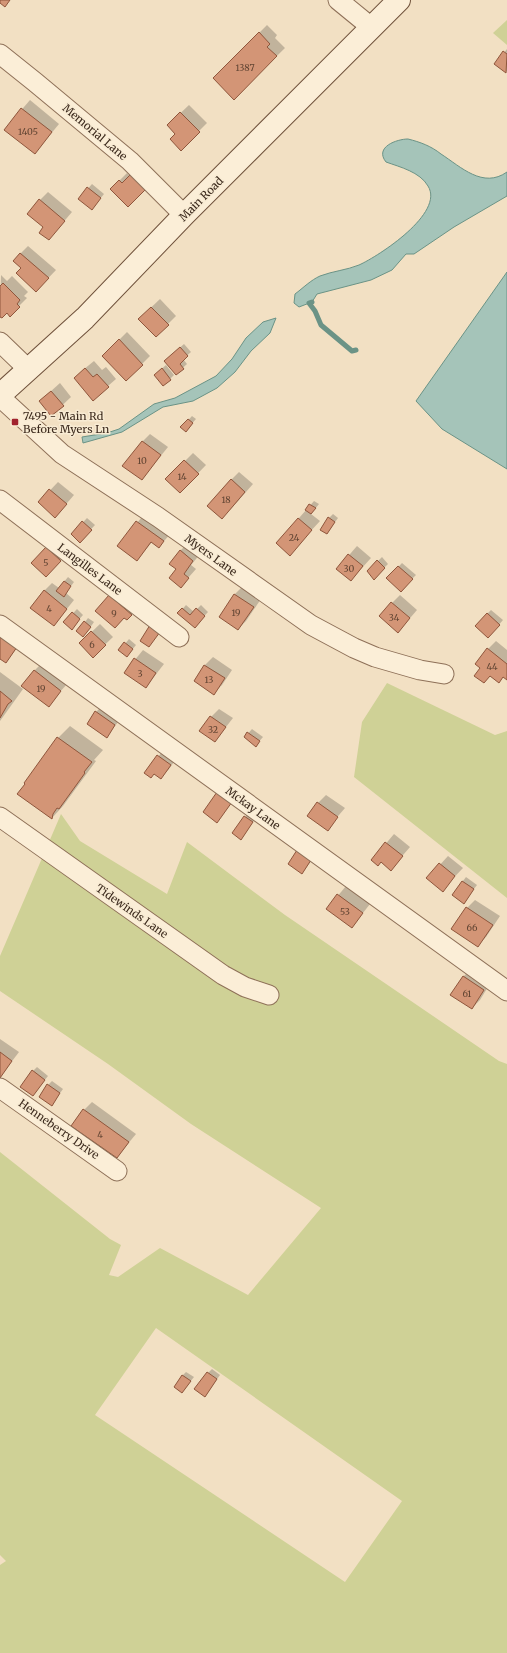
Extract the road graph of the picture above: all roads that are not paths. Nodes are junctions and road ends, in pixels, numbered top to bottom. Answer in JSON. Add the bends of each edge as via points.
{"nodes":[{"id":1,"x":338,"y":0,"type":"edge"},
{"id":2,"x":399,"y":0,"type":"edge"},
{"id":3,"x":371,"y":27,"type":"junction"},
{"id":4,"x":0,"y":54,"type":"edge"},
{"id":5,"x":184,"y":215,"type":"junction"},
{"id":6,"x":0,"y":342,"type":"edge"},
{"id":7,"x":28,"y":370,"type":"junction"},
{"id":8,"x":0,"y":396,"type":"edge"},
{"id":9,"x":0,"y":500,"type":"edge"},
{"id":10,"x":0,"y":625,"type":"edge"},
{"id":11,"x":179,"y":638,"type":"dead end"},
{"id":12,"x":444,"y":674,"type":"dead end"},
{"id":13,"x":0,"y":817,"type":"edge"},
{"id":14,"x":507,"y":991,"type":"edge"},
{"id":15,"x":269,"y":995,"type":"dead end"},
{"id":16,"x":0,"y":1088,"type":"edge"},
{"id":17,"x":118,"y":1171,"type":"dead end"}],
"edges":[{"from":1,"to":3,"type":"street"},
{"from":2,"to":3,"type":"main road","name":"Main Road"},
{"from":3,"to":5,"type":"main road","name":"Main Road"},
{"from":4,"to":5,"type":"street","name":"Memorial Lane","via":[[130,161]]},
{"from":5,"to":7,"type":"main road","name":"Main Road","via":[[85,318]]},
{"from":6,"to":7,"type":"street"},
{"from":7,"to":8,"type":"main road","name":"Main Road"},
{"from":8,"to":12,"type":"street","name":"Myers Lane","via":[[62,454],[158,517],[311,625],[375,657]]},
{"from":9,"to":11,"type":"street","name":"Langilles Lane"},
{"from":10,"to":14,"type":"street","name":"Mckay Lane"},
{"from":13,"to":15,"type":"street","name":"Tidewinds Lane","via":[[222,975],[245,987]]},
{"from":16,"to":17,"type":"street","name":"Henneberry Drive"}]}
